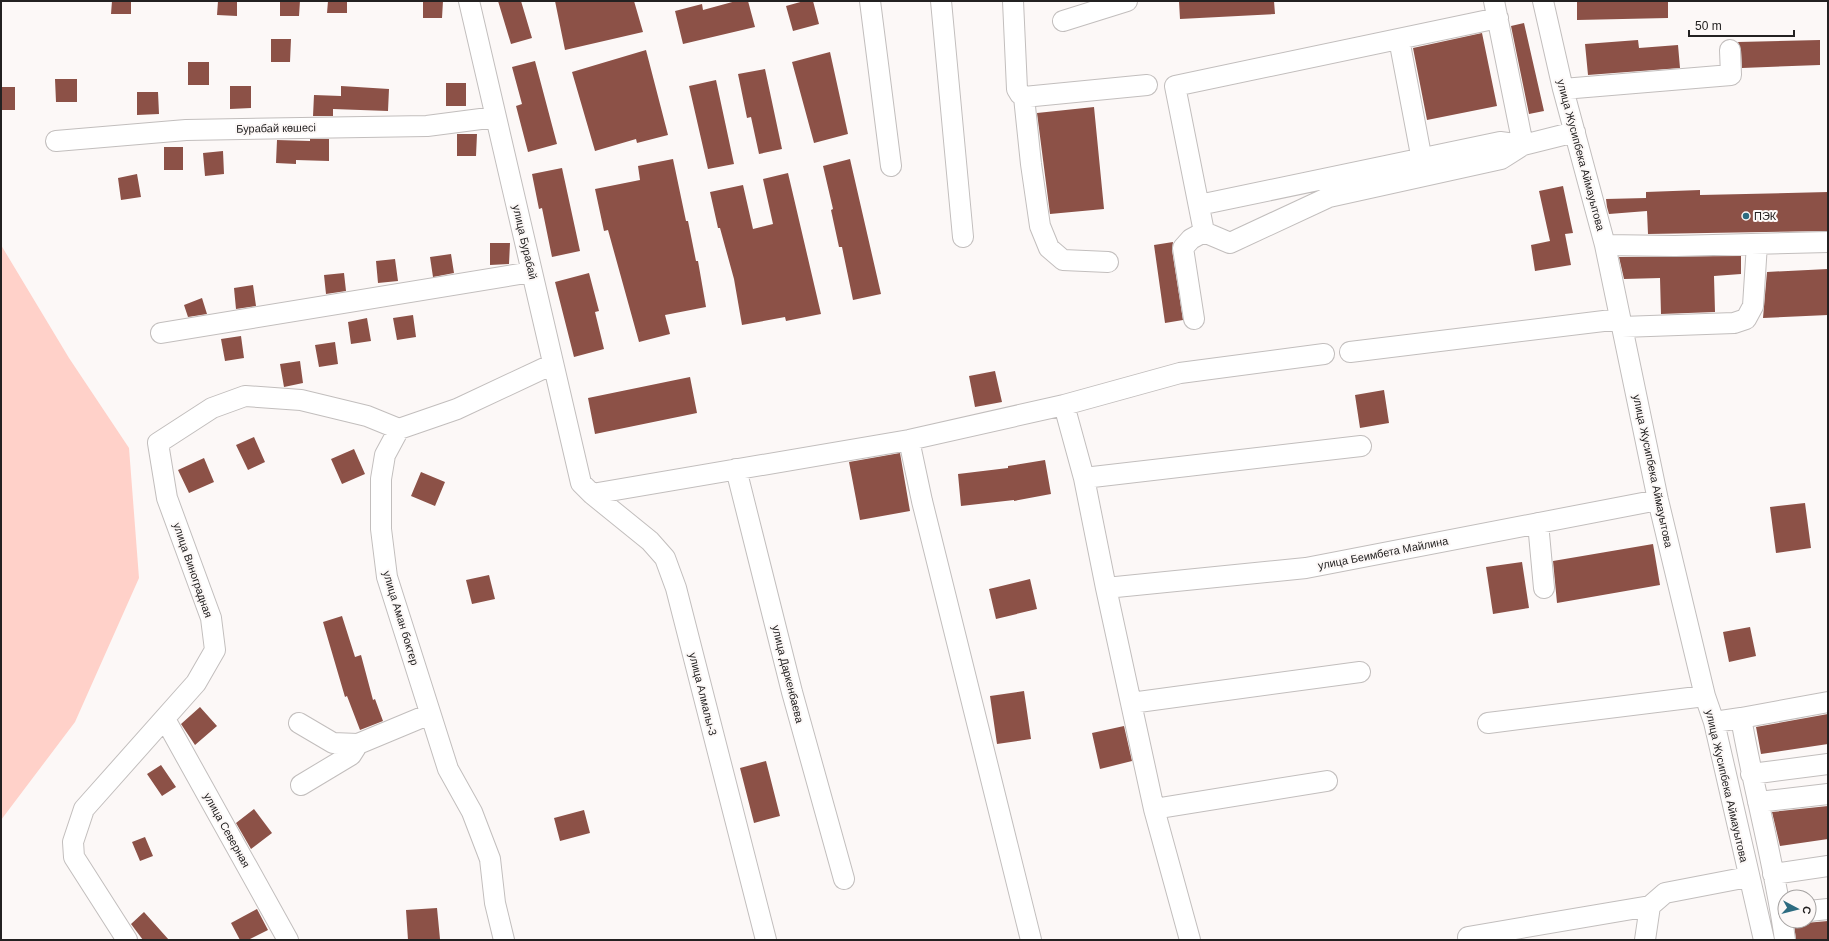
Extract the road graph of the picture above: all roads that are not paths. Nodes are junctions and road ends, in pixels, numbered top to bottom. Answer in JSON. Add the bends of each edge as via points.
{"nodes":[{"id":1,"x":469,"y":1,"type":"edge"},
{"id":2,"x":870,"y":1,"type":"edge"},
{"id":3,"x":941,"y":1,"type":"edge"},
{"id":4,"x":1013,"y":1,"type":"edge"},
{"id":5,"x":1127,"y":1,"type":"edge"},
{"id":6,"x":1543,"y":1,"type":"edge"},
{"id":7,"x":1496,"y":10,"type":"edge"},
{"id":8,"x":1063,"y":21,"type":"dead end"},
{"id":9,"x":1399,"y":39,"type":"junction"},
{"id":10,"x":1730,"y":50,"type":"dead end"},
{"id":11,"x":1147,"y":85,"type":"dead end"},
{"id":12,"x":1563,"y":89,"type":"junction"},
{"id":13,"x":1024,"y":97,"type":"junction"},
{"id":14,"x":496,"y":117,"type":"junction"},
{"id":15,"x":1575,"y":132,"type":"junction"},
{"id":16,"x":56,"y":141,"type":"dead end"},
{"id":17,"x":1523,"y":145,"type":"junction"},
{"id":18,"x":891,"y":166,"type":"dead end"},
{"id":19,"x":1423,"y":167,"type":"junction"},
{"id":20,"x":1199,"y":205,"type":"junction"},
{"id":21,"x":1204,"y":232,"type":"junction"},
{"id":22,"x":963,"y":237,"type":"dead end"},
{"id":23,"x":1828,"y":242,"type":"edge"},
{"id":24,"x":1757,"y":244,"type":"junction"},
{"id":25,"x":1605,"y":245,"type":"junction"},
{"id":26,"x":1108,"y":262,"type":"dead end"},
{"id":27,"x":532,"y":272,"type":"junction"},
{"id":28,"x":1194,"y":319,"type":"dead end"},
{"id":29,"x":1621,"y":323,"type":"junction"},
{"id":30,"x":161,"y":333,"type":"dead end"},
{"id":31,"x":1350,"y":352,"type":"dead end"},
{"id":32,"x":1324,"y":354,"type":"dead end"},
{"id":33,"x":553,"y":364,"type":"junction"},
{"id":34,"x":1064,"y":405,"type":"junction"},
{"id":35,"x":399,"y":429,"type":"junction"},
{"id":36,"x":909,"y":440,"type":"junction"},
{"id":37,"x":1361,"y":446,"type":"dead end"},
{"id":38,"x":736,"y":469,"type":"junction"},
{"id":39,"x":1084,"y":478,"type":"junction"},
{"id":40,"x":586,"y":489,"type":"junction"},
{"id":41,"x":1658,"y":500,"type":"junction"},
{"id":42,"x":1538,"y":523,"type":"junction"},
{"id":43,"x":1106,"y":588,"type":"junction"},
{"id":44,"x":1544,"y":588,"type":"dead end"},
{"id":45,"x":1360,"y":672,"type":"dead end"},
{"id":46,"x":1705,"y":696,"type":"junction"},
{"id":47,"x":1828,"y":702,"type":"edge"},
{"id":48,"x":1131,"y":703,"type":"junction"},
{"id":49,"x":430,"y":714,"type":"junction"},
{"id":50,"x":1741,"y":718,"type":"junction"},
{"id":51,"x":165,"y":719,"type":"junction"},
{"id":52,"x":1714,"y":722,"type":"junction"},
{"id":53,"x":299,"y":723,"type":"dead end"},
{"id":54,"x":1488,"y":723,"type":"dead end"},
{"id":55,"x":358,"y":744,"type":"junction"},
{"id":56,"x":1828,"y":764,"type":"edge"},
{"id":57,"x":1751,"y":774,"type":"junction"},
{"id":58,"x":1327,"y":781,"type":"dead end"},
{"id":59,"x":301,"y":785,"type":"dead end"},
{"id":60,"x":1828,"y":794,"type":"edge"},
{"id":61,"x":1758,"y":802,"type":"junction"},
{"id":62,"x":1154,"y":809,"type":"junction"},
{"id":63,"x":1828,"y":866,"type":"edge"},
{"id":64,"x":1773,"y":874,"type":"junction"},
{"id":65,"x":1748,"y":877,"type":"junction"},
{"id":66,"x":844,"y":878,"type":"dead end"},
{"id":67,"x":1777,"y":890,"type":"edge"},
{"id":68,"x":1650,"y":906,"type":"junction"},
{"id":69,"x":1828,"y":908,"type":"edge"},
{"id":70,"x":1817,"y":910,"type":"edge"},
{"id":71,"x":1784,"y":929,"type":"edge"},
{"id":72,"x":1468,"y":937,"type":"dead end"},
{"id":73,"x":127,"y":940,"type":"edge"},
{"id":74,"x":288,"y":940,"type":"edge"},
{"id":75,"x":504,"y":940,"type":"edge"},
{"id":76,"x":766,"y":940,"type":"edge"},
{"id":77,"x":1031,"y":940,"type":"edge"},
{"id":78,"x":1190,"y":940,"type":"edge"},
{"id":79,"x":1645,"y":940,"type":"edge"},
{"id":80,"x":1764,"y":940,"type":"edge"},
{"id":81,"x":1785,"y":940,"type":"edge"}],
"edges":[{"from":1,"to":14,"type":"street","name":"улица Бурабай"},
{"from":2,"to":18,"type":"street"},
{"from":3,"to":22,"type":"street"},
{"from":4,"to":13,"type":"street","via":[[1017,89]]},
{"from":5,"to":8,"type":"street"},
{"from":6,"to":12,"type":"street","name":"улица Жусипбека Аймауытова"},
{"from":7,"to":9,"type":"street"},
{"from":7,"to":17,"type":"street"},
{"from":9,"to":19,"type":"street"},
{"from":9,"to":20,"type":"street","via":[[1175,86]]},
{"from":10,"to":12,"type":"street","via":[[1731,75]]},
{"from":11,"to":13,"type":"street"},
{"from":12,"to":15,"type":"street","name":"улица Жусипбека Аймауытова"},
{"from":13,"to":26,"type":"street","via":[[1040,226],[1049,248],[1064,260]]},
{"from":14,"to":16,"type":"street","name":"Бурабай көшесі","via":[[427,126],[186,130]]},
{"from":14,"to":27,"type":"street","name":"улица Бурабай"},
{"from":15,"to":17,"type":"street"},
{"from":15,"to":25,"type":"street","name":"улица Жусипбека Аймауытова"},
{"from":17,"to":19,"type":"street","via":[[1501,159]]},
{"from":19,"to":20,"type":"street"},
{"from":19,"to":21,"type":"street","via":[[1329,197],[1230,243]]},
{"from":20,"to":21,"type":"street"},
{"from":21,"to":28,"type":"street","via":[[1191,239],[1183,248]]},
{"from":23,"to":24,"type":"street"},
{"from":24,"to":25,"type":"street"},
{"from":24,"to":29,"type":"street","via":[[1754,306],[1746,319],[1734,323]]},
{"from":25,"to":29,"type":"street","name":"улица Жусипбека Аймауытова"},
{"from":27,"to":30,"type":"street"},
{"from":27,"to":33,"type":"street","name":"улица Бурабай"},
{"from":29,"to":31,"type":"street"},
{"from":29,"to":41,"type":"street","name":"улица Жусипбека Аймауытова"},
{"from":32,"to":34,"type":"street","via":[[1180,373]]},
{"from":33,"to":35,"type":"street","via":[[457,409]]},
{"from":33,"to":40,"type":"street","name":"улица Бурабай"},
{"from":34,"to":36,"type":"street"},
{"from":34,"to":39,"type":"street"},
{"from":35,"to":49,"type":"street","name":"улица Аман боктер","via":[[385,454],[381,479],[383,551],[386,577]]},
{"from":35,"to":51,"type":"street","name":"улица Виноградная","via":[[367,416],[301,400],[245,396],[212,408],[158,443],[167,498],[211,618],[215,650],[196,683]]},
{"from":36,"to":38,"type":"street"},
{"from":36,"to":77,"type":"street"},
{"from":37,"to":39,"type":"street"},
{"from":38,"to":40,"type":"street"},
{"from":38,"to":66,"type":"street","name":"улица Даркенбаева","via":[[792,692]]},
{"from":39,"to":43,"type":"street"},
{"from":40,"to":76,"type":"street","name":"улица Алмалы-3","via":[[650,541],[665,558],[671,573]]},
{"from":41,"to":42,"type":"street","name":"улица Беимбета Майлина"},
{"from":41,"to":46,"type":"street","name":"улица Жусипбека Аймауытова"},
{"from":42,"to":43,"type":"street","name":"улица Беимбета Майлина","via":[[1306,568]]},
{"from":42,"to":44,"type":"street"},
{"from":43,"to":48,"type":"street"},
{"from":45,"to":48,"type":"street"},
{"from":46,"to":52,"type":"street","name":"улица Жусипбека Аймауытова"},
{"from":46,"to":54,"type":"street"},
{"from":47,"to":50,"type":"street"},
{"from":48,"to":62,"type":"street"},
{"from":49,"to":55,"type":"street"},
{"from":49,"to":75,"type":"street","name":"улица Аман боктер","via":[[448,769],[472,812],[490,859],[495,903]]},
{"from":50,"to":52,"type":"street"},
{"from":50,"to":57,"type":"street"},
{"from":51,"to":73,"type":"street","name":"улица Виноградная","via":[[84,809],[73,842],[74,857]]},
{"from":51,"to":74,"type":"street","name":"улица Северная"},
{"from":52,"to":65,"type":"street","name":"улица Жусипбека Аймауытова"},
{"from":53,"to":55,"type":"street","via":[[333,742]]},
{"from":55,"to":59,"type":"street","via":[[351,755]]},
{"from":56,"to":57,"type":"street"},
{"from":57,"to":61,"type":"street"},
{"from":58,"to":62,"type":"street"},
{"from":60,"to":61,"type":"street"},
{"from":61,"to":64,"type":"street"},
{"from":62,"to":78,"type":"street"},
{"from":63,"to":64,"type":"street"},
{"from":64,"to":67,"type":"street"},
{"from":65,"to":68,"type":"street","via":[[1665,893]]},
{"from":65,"to":80,"type":"street","name":"улица Жусипбека Аймауытова"},
{"from":68,"to":72,"type":"street"},
{"from":68,"to":79,"type":"street"},
{"from":69,"to":70,"type":"street"},
{"from":71,"to":81,"type":"street"}]}
